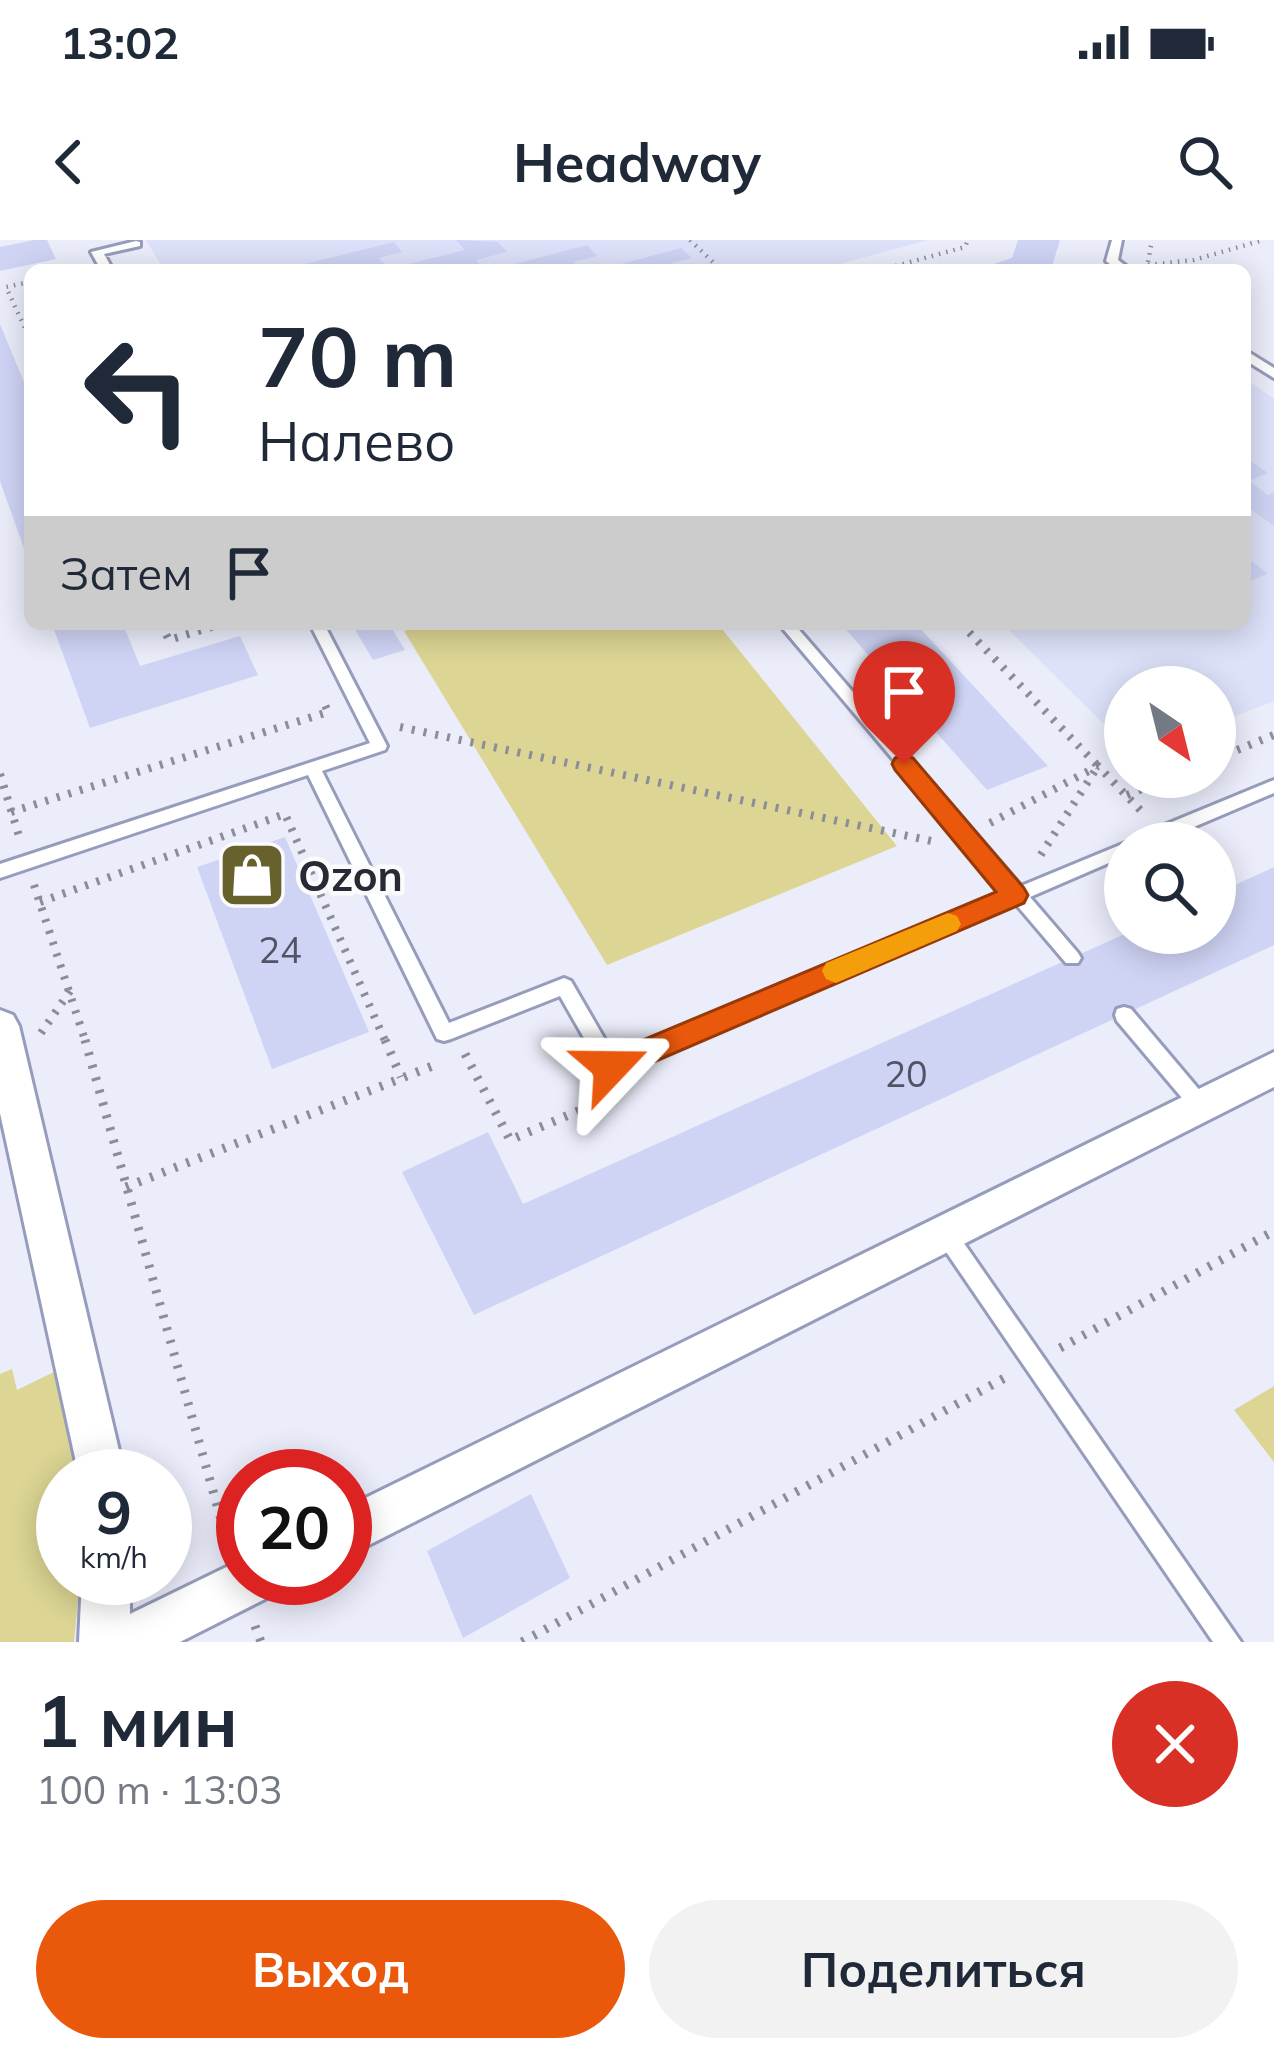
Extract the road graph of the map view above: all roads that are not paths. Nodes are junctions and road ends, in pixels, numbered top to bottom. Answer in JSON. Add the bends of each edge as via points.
{"nodes":[{"id":1,"x":136,"y":244,"type":"dead end"},
{"id":2,"x":104,"y":264,"type":"edge"},
{"id":3,"x":320,"y":630,"type":"edge"},
{"id":4,"x":791,"y":630,"type":"edge"},
{"id":5,"x":313,"y":768,"type":"junction"},
{"id":6,"x":1274,"y":787,"type":"edge"},
{"id":7,"x":1190,"y":822,"type":"edge"},
{"id":8,"x":1104,"y":858,"type":"edge"},
{"id":9,"x":0,"y":871,"type":"edge"},
{"id":10,"x":1014,"y":895,"type":"junction"},
{"id":11,"x":1072,"y":958,"type":"dead end"},
{"id":12,"x":1124,"y":1015,"type":"dead end"},
{"id":13,"x":0,"y":1026,"type":"edge"},
{"id":14,"x":1274,"y":1068,"type":"edge"},
{"id":15,"x":1200,"y":1105,"type":"junction"},
{"id":16,"x":945,"y":1233,"type":"junction"},
{"id":17,"x":96,"y":1449,"type":"edge"},
{"id":18,"x":372,"y":1520,"type":"edge"},
{"id":19,"x":216,"y":1598,"type":"edge"},
{"id":20,"x":105,"y":1605,"type":"edge"},
{"id":21,"x":104,"y":1642,"type":"edge"},
{"id":22,"x":128,"y":1642,"type":"edge"},
{"id":23,"x":1228,"y":1642,"type":"edge"}],
"edges":[{"from":1,"to":2,"type":"lane","via":[[97,252]]},
{"from":3,"to":5,"type":"lane","via":[[379,746]]},
{"from":4,"to":10,"type":"lane"},
{"from":5,"to":9,"type":"lane"},
{"from":5,"to":10,"type":"lane","via":[[444,1033],[564,986],[611,1067]]},
{"from":6,"to":7,"type":"lane"},
{"from":8,"to":10,"type":"lane"},
{"from":10,"to":11,"type":"lane"},
{"from":12,"to":15,"type":"lane"},
{"from":13,"to":17,"type":"street"},
{"from":14,"to":15,"type":"street"},
{"from":15,"to":16,"type":"street"},
{"from":16,"to":18,"type":"street"},
{"from":16,"to":23,"type":"lane"},
{"from":19,"to":22,"type":"street"},
{"from":20,"to":21,"type":"street"}]}
